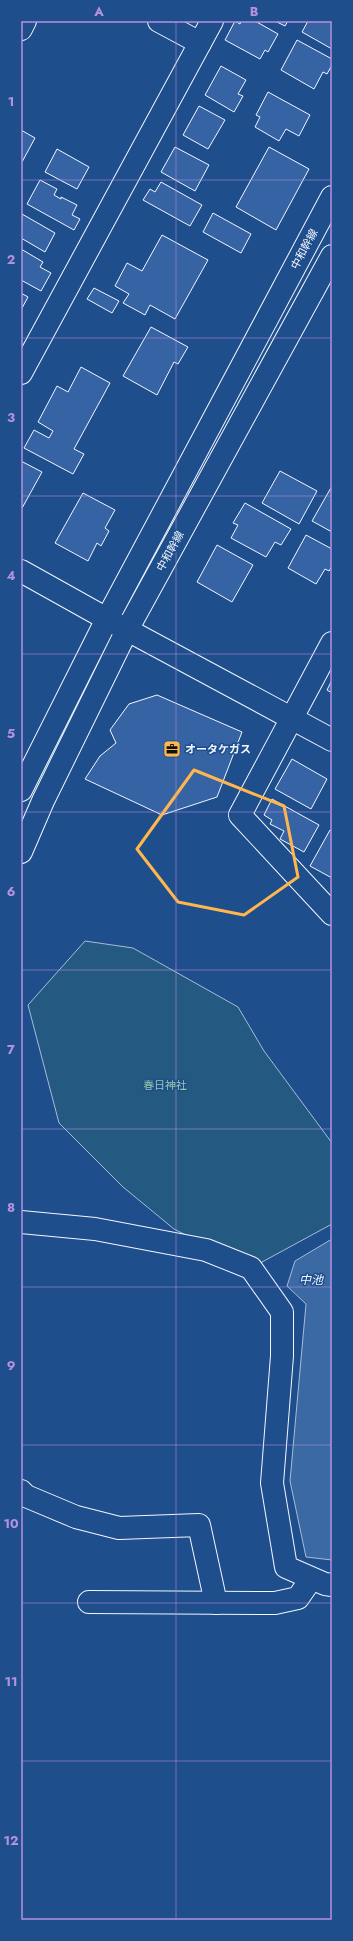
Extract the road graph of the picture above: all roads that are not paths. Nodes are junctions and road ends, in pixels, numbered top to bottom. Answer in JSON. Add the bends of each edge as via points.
{"nodes":[{"id":1,"x":25,"y":21,"type":"edge"},
{"id":2,"x":159,"y":21,"type":"edge"},
{"id":3,"x":212,"y":21,"type":"edge"},
{"id":4,"x":21,"y":30,"type":"edge"},
{"id":5,"x":200,"y":43,"type":"junction"},
{"id":6,"x":332,"y":198,"type":"edge"},
{"id":7,"x":332,"y":256,"type":"edge"},
{"id":8,"x":21,"y":373,"type":"edge"},
{"id":9,"x":21,"y":571,"type":"edge"},
{"id":10,"x":106,"y":619,"type":"junction"},
{"id":11,"x":127,"y":630,"type":"junction"},
{"id":12,"x":332,"y":644,"type":"edge"},
{"id":13,"x":292,"y":717,"type":"junction"},
{"id":14,"x":332,"y":740,"type":"edge"},
{"id":15,"x":21,"y":790,"type":"edge"},
{"id":16,"x":21,"y":852,"type":"edge"},
{"id":17,"x":332,"y":914,"type":"edge"},
{"id":18,"x":21,"y":1222,"type":"edge"},
{"id":19,"x":21,"y":1491,"type":"edge"},
{"id":20,"x":311,"y":1578,"type":"junction"},
{"id":21,"x":332,"y":1585,"type":"edge"},
{"id":22,"x":89,"y":1602,"type":"dead end"},
{"id":23,"x":216,"y":1603,"type":"junction"}],
"edges":[{"from":1,"to":4,"type":"street"},
{"from":2,"to":5,"type":"street"},
{"from":3,"to":5,"type":"street"},
{"from":5,"to":8,"type":"street"},
{"from":6,"to":10,"type":"street","name":"中和幹線"},
{"from":7,"to":11,"type":"street","name":"中和幹線"},
{"from":9,"to":10,"type":"street"},
{"from":10,"to":11,"type":"street"},
{"from":10,"to":15,"type":"street","name":"中和幹線"},
{"from":11,"to":13,"type":"street"},
{"from":11,"to":16,"type":"street","name":"中和幹線","via":[[43,801]]},
{"from":12,"to":13,"type":"street"},
{"from":13,"to":14,"type":"street"},
{"from":13,"to":17,"type":"street","via":[[240,815]]},
{"from":18,"to":20,"type":"street","via":[[95,1229],[206,1250],[251,1268],[282,1312],[282,1356],[272,1483],[286,1567]]},
{"from":19,"to":23,"type":"street","via":[[26,1496],[76,1517],[119,1528],[199,1525]]},
{"from":20,"to":21,"type":"street"},
{"from":20,"to":23,"type":"street","via":[[298,1598],[275,1603]]},
{"from":22,"to":23,"type":"street"}]}
